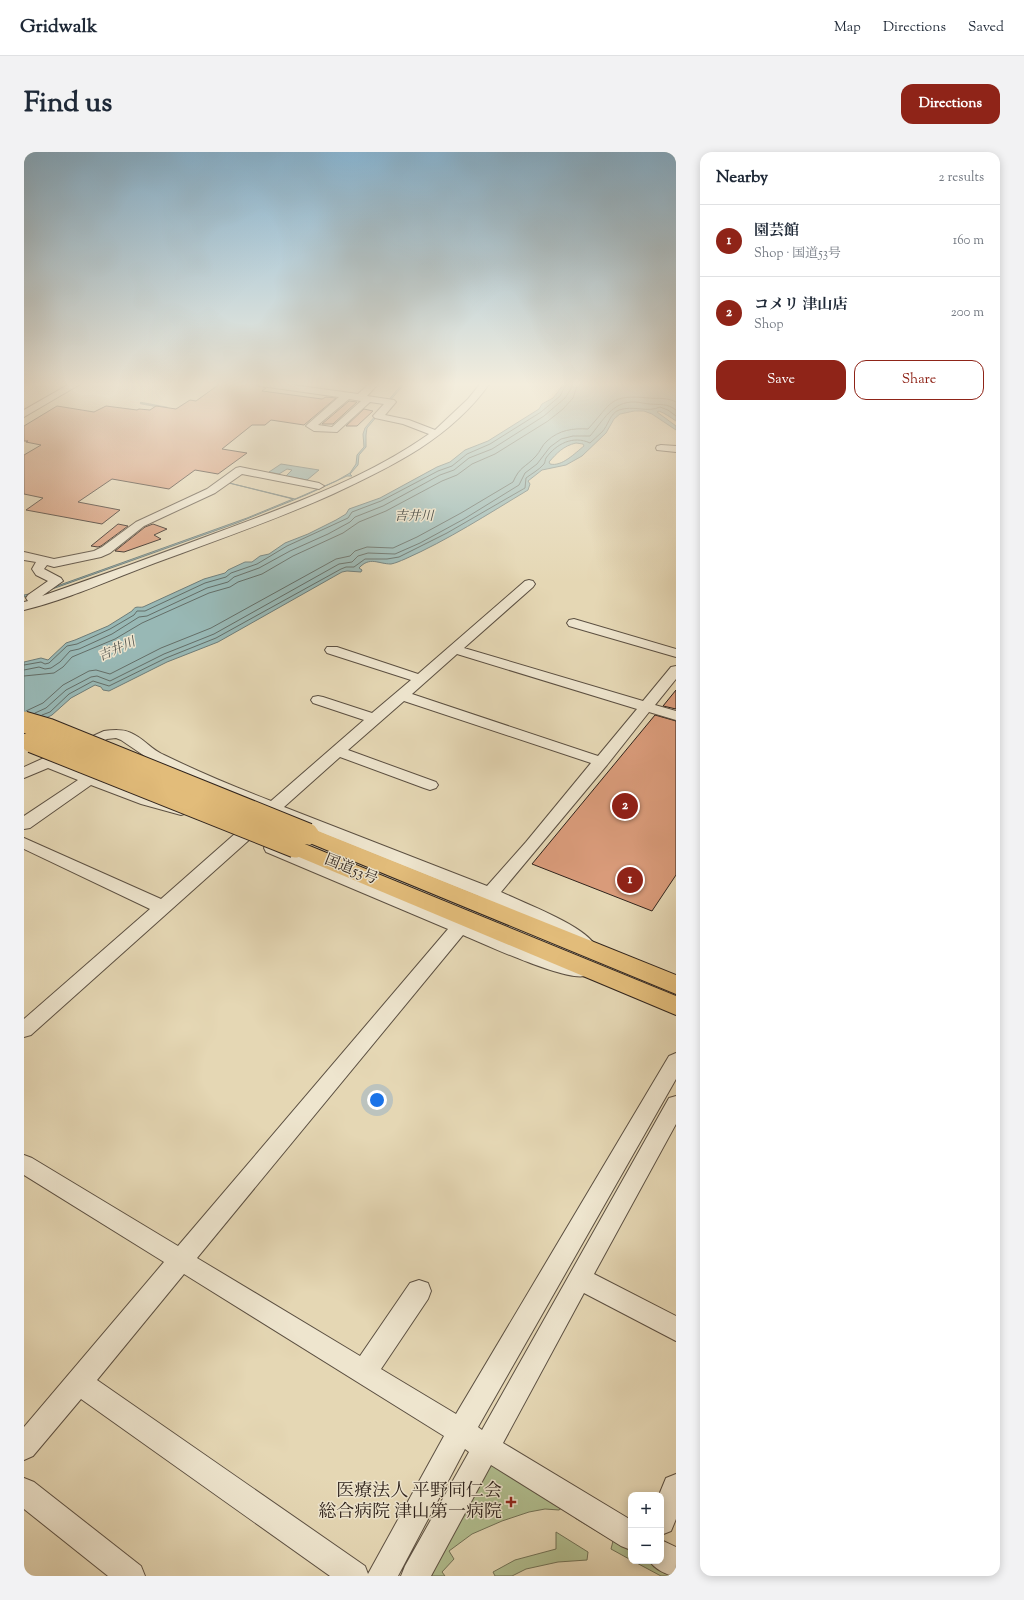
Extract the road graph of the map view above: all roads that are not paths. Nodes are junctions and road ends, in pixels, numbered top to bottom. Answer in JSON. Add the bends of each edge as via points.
{"nodes":[{"id":1,"x":409,"y":449,"type":"edge"},
{"id":2,"x":318,"y":486,"type":"dead end"},
{"id":3,"x":24,"y":556,"type":"edge"},
{"id":4,"x":44,"y":560,"type":"junction"},
{"id":5,"x":529,"y":584,"type":"dead end"},
{"id":6,"x":24,"y":600,"type":"edge"},
{"id":7,"x":24,"y":606,"type":"edge"},
{"id":8,"x":58,"y":607,"type":"dead end"},
{"id":9,"x":24,"y":613,"type":"edge"},
{"id":10,"x":574,"y":623,"type":"dead end"},
{"id":11,"x":455,"y":649,"type":"junction"},
{"id":12,"x":332,"y":650,"type":"dead end"},
{"id":13,"x":676,"y":652,"type":"edge"},
{"id":14,"x":676,"y":670,"type":"edge"},
{"id":15,"x":421,"y":679,"type":"junction"},
{"id":16,"x":402,"y":695,"type":"junction"},
{"id":17,"x":318,"y":700,"type":"dead end"},
{"id":18,"x":647,"y":707,"type":"junction"},
{"id":19,"x":676,"y":716,"type":"edge"},
{"id":20,"x":24,"y":718,"type":"edge"},
{"id":21,"x":374,"y":719,"type":"junction"},
{"id":22,"x":24,"y":722,"type":"edge"},
{"id":23,"x":48,"y":729,"type":"junction"},
{"id":24,"x":27,"y":740,"type":"edge"},
{"id":25,"x":337,"y":752,"type":"junction"},
{"id":26,"x":602,"y":762,"type":"junction"},
{"id":27,"x":48,"y":763,"type":"junction"},
{"id":28,"x":24,"y":773,"type":"edge"},
{"id":29,"x":89,"y":779,"type":"junction"},
{"id":30,"x":213,"y":784,"type":"junction"},
{"id":31,"x":430,"y":785,"type":"dead end"},
{"id":32,"x":273,"y":808,"type":"junction"},
{"id":33,"x":182,"y":810,"type":"junction"},
{"id":34,"x":24,"y":824,"type":"edge"},
{"id":35,"x":243,"y":836,"type":"junction"},
{"id":36,"x":302,"y":841,"type":"junction"},
{"id":37,"x":24,"y":843,"type":"edge"},
{"id":38,"x":162,"y":907,"type":"junction"},
{"id":39,"x":474,"y":911,"type":"junction"},
{"id":40,"x":676,"y":985,"type":"edge"},
{"id":41,"x":676,"y":1006,"type":"edge"},
{"id":42,"x":24,"y":1030,"type":"edge"},
{"id":43,"x":676,"y":1061,"type":"edge"},
{"id":44,"x":674,"y":1114,"type":"edge"},
{"id":45,"x":24,"y":1164,"type":"edge"},
{"id":46,"x":181,"y":1261,"type":"junction"},
{"id":47,"x":580,"y":1279,"type":"junction"},
{"id":48,"x":419,"y":1291,"type":"dead end"},
{"id":49,"x":676,"y":1329,"type":"edge"},
{"id":50,"x":364,"y":1372,"type":"junction"},
{"id":51,"x":78,"y":1382,"type":"junction"},
{"id":52,"x":461,"y":1431,"type":"junction"},
{"id":53,"x":486,"y":1446,"type":"junction"},
{"id":54,"x":24,"y":1447,"type":"edge"},
{"id":55,"x":676,"y":1488,"type":"edge"},
{"id":56,"x":24,"y":1492,"type":"edge"},
{"id":57,"x":664,"y":1514,"type":"edge"},
{"id":58,"x":628,"y":1534,"type":"edge"},
{"id":59,"x":664,"y":1556,"type":"edge"},
{"id":60,"x":676,"y":1563,"type":"edge"},
{"id":61,"x":131,"y":1576,"type":"edge"},
{"id":62,"x":355,"y":1576,"type":"edge"},
{"id":63,"x":382,"y":1576,"type":"edge"},
{"id":64,"x":415,"y":1576,"type":"edge"}],
"edges":[{"from":1,"to":7,"type":"street","via":[[377,470],[263,520]]},
{"from":2,"to":4,"type":"street","via":[[240,470],[210,491],[140,524],[106,550],[54,563]]},
{"from":3,"to":4,"type":"street"},
{"from":4,"to":6,"type":"street","via":[[38,570],[57,581],[35,597]]},
{"from":5,"to":11,"type":"street"},
{"from":8,"to":9,"type":"street","via":[[49,606]]},
{"from":10,"to":13,"type":"street"},
{"from":11,"to":15,"type":"street"},
{"from":11,"to":18,"type":"street"},
{"from":12,"to":15,"type":"street"},
{"from":14,"to":18,"type":"street"},
{"from":15,"to":16,"type":"street"},
{"from":16,"to":21,"type":"street"},
{"from":16,"to":26,"type":"street"},
{"from":17,"to":21,"type":"street"},
{"from":18,"to":19,"type":"street"},
{"from":18,"to":26,"type":"street"},
{"from":20,"to":23,"type":"highway","bridge":true},
{"from":21,"to":25,"type":"street"},
{"from":22,"to":23,"type":"highway","name":"国道53号","bridge":true},
{"from":23,"to":36,"type":"highway","name":"国道53号","bridge":true},
{"from":24,"to":36,"type":"highway","name":"国道53号","bridge":true},
{"from":25,"to":31,"type":"street"},
{"from":25,"to":32,"type":"street"},
{"from":26,"to":39,"type":"street"},
{"from":27,"to":28,"type":"street"},
{"from":27,"to":29,"type":"street"},
{"from":27,"to":30,"type":"street","via":[[104,735],[116,734],[126,736],[157,758]]},
{"from":29,"to":33,"type":"street","via":[[147,801]]},
{"from":29,"to":34,"type":"street"},
{"from":30,"to":32,"type":"street"},
{"from":30,"to":33,"type":"street"},
{"from":32,"to":39,"type":"street"},
{"from":33,"to":35,"type":"street"},
{"from":35,"to":38,"type":"street"},
{"from":35,"to":39,"type":"street"},
{"from":36,"to":39,"type":"highway","name":"国道53号"},
{"from":36,"to":39,"type":"highway","name":"国道53号","via":[[340,847]]},
{"from":37,"to":38,"type":"street"},
{"from":38,"to":42,"type":"street"},
{"from":39,"to":40,"type":"highway","name":"国道53号","via":[[596,952]]},
{"from":39,"to":41,"type":"highway","via":[[486,920],[554,948],[631,987]]},
{"from":39,"to":46,"type":"street"},
{"from":43,"to":52,"type":"street"},
{"from":44,"to":47,"type":"street"},
{"from":45,"to":46,"type":"street"},
{"from":46,"to":50,"type":"street"},
{"from":46,"to":51,"type":"street"},
{"from":47,"to":49,"type":"street"},
{"from":47,"to":53,"type":"street"},
{"from":48,"to":50,"type":"street"},
{"from":50,"to":52,"type":"street"},
{"from":51,"to":54,"type":"street"},
{"from":51,"to":62,"type":"street"},
{"from":52,"to":53,"type":"street"},
{"from":52,"to":63,"type":"street"},
{"from":53,"to":58,"type":"street"},
{"from":53,"to":64,"type":"street"},
{"from":55,"to":57,"type":"street"},
{"from":56,"to":61,"type":"street"},
{"from":59,"to":60,"type":"street"}]}
